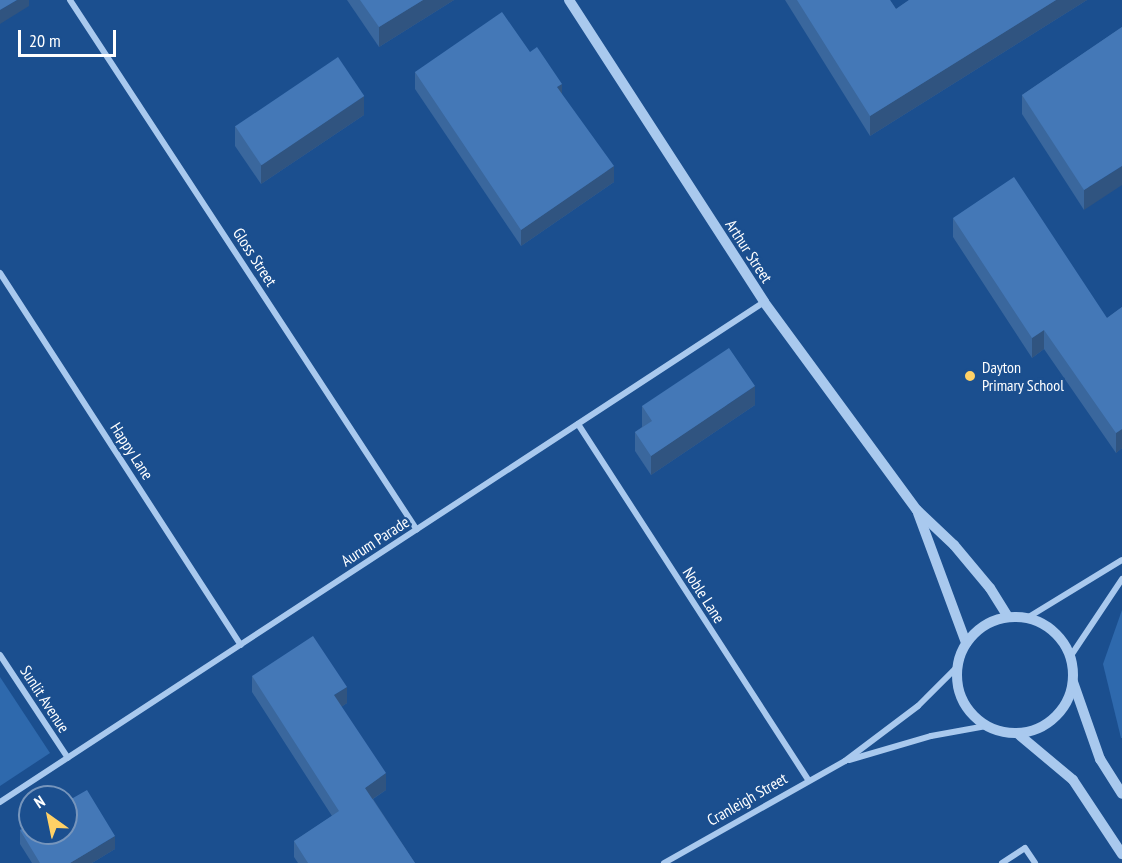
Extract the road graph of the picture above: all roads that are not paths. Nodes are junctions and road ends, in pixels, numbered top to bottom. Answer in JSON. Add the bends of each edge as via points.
{"nodes":[{"id":1,"x":70,"y":0,"type":"edge"},
{"id":2,"x":569,"y":0,"type":"edge"},
{"id":3,"x":0,"y":273,"type":"edge"},
{"id":4,"x":765,"y":302,"type":"junction"},
{"id":5,"x":578,"y":424,"type":"junction"},
{"id":6,"x":917,"y":510,"type":"junction"},
{"id":7,"x":417,"y":530,"type":"junction"},
{"id":8,"x":1122,"y":560,"type":"edge"},
{"id":9,"x":1122,"y":579,"type":"edge"},
{"id":10,"x":1008,"y":617,"type":"junction"},
{"id":11,"x":1027,"y":618,"type":"junction"},
{"id":12,"x":966,"y":643,"type":"junction"},
{"id":13,"x":241,"y":645,"type":"junction"},
{"id":14,"x":0,"y":656,"type":"edge"},
{"id":15,"x":1070,"y":657,"type":"junction"},
{"id":16,"x":957,"y":667,"type":"junction"},
{"id":17,"x":1073,"y":682,"type":"junction"},
{"id":18,"x":986,"y":726,"type":"junction"},
{"id":19,"x":1017,"y":733,"type":"junction"},
{"id":20,"x":68,"y":758,"type":"junction"},
{"id":21,"x":845,"y":761,"type":"junction"},
{"id":22,"x":808,"y":780,"type":"junction"},
{"id":23,"x":1122,"y":794,"type":"edge"},
{"id":24,"x":0,"y":802,"type":"edge"},
{"id":25,"x":1122,"y":854,"type":"edge"},
{"id":26,"x":664,"y":863,"type":"edge"},
{"id":27,"x":1002,"y":863,"type":"edge"},
{"id":28,"x":1035,"y":863,"type":"edge"}],
"edges":[{"from":1,"to":7,"type":"street","name":"Gloss Street"},
{"from":2,"to":4,"type":"street","name":"Arthur Street"},
{"from":3,"to":13,"type":"street","name":"Happy Lane"},
{"from":4,"to":5,"type":"street","name":"Aurum Parade"},
{"from":4,"to":6,"type":"street","name":"Arthur Street"},
{"from":5,"to":7,"type":"street","name":"Aurum Parade"},
{"from":5,"to":22,"type":"street","name":"Noble Lane"},
{"from":6,"to":10,"type":"street","name":"Arthur Street","via":[[954,545]]},
{"from":6,"to":12,"type":"street","name":"Arthur Street"},
{"from":7,"to":13,"type":"street","name":"Aurum Parade"},
{"from":8,"to":11,"type":"street"},
{"from":9,"to":15,"type":"street"},
{"from":10,"to":11,"type":"street"},
{"from":10,"to":12,"type":"street","via":[[984,625]]},
{"from":11,"to":15,"type":"street","via":[[1059,636]]},
{"from":12,"to":16,"type":"street"},
{"from":13,"to":20,"type":"street","name":"Aurum Parade"},
{"from":14,"to":20,"type":"street","name":"Sunlit Avenue"},
{"from":15,"to":17,"type":"street"},
{"from":16,"to":18,"type":"street","via":[[963,701]]},
{"from":16,"to":21,"type":"street","name":"Cranleigh Street","via":[[918,706]]},
{"from":17,"to":19,"type":"street","via":[[1067,701],[1054,718]]},
{"from":17,"to":23,"type":"street","via":[[1100,759]]},
{"from":18,"to":19,"type":"street"},
{"from":18,"to":21,"type":"street","name":"Cranleigh Street","via":[[931,736]]},
{"from":19,"to":25,"type":"street","via":[[1073,780]]},
{"from":20,"to":24,"type":"street","name":"Aurum Parade"},
{"from":21,"to":22,"type":"street","name":"Cranleigh Street"},
{"from":22,"to":26,"type":"street","name":"Cranleigh Street"},
{"from":27,"to":28,"type":"street","via":[[1025,848]]}]}
